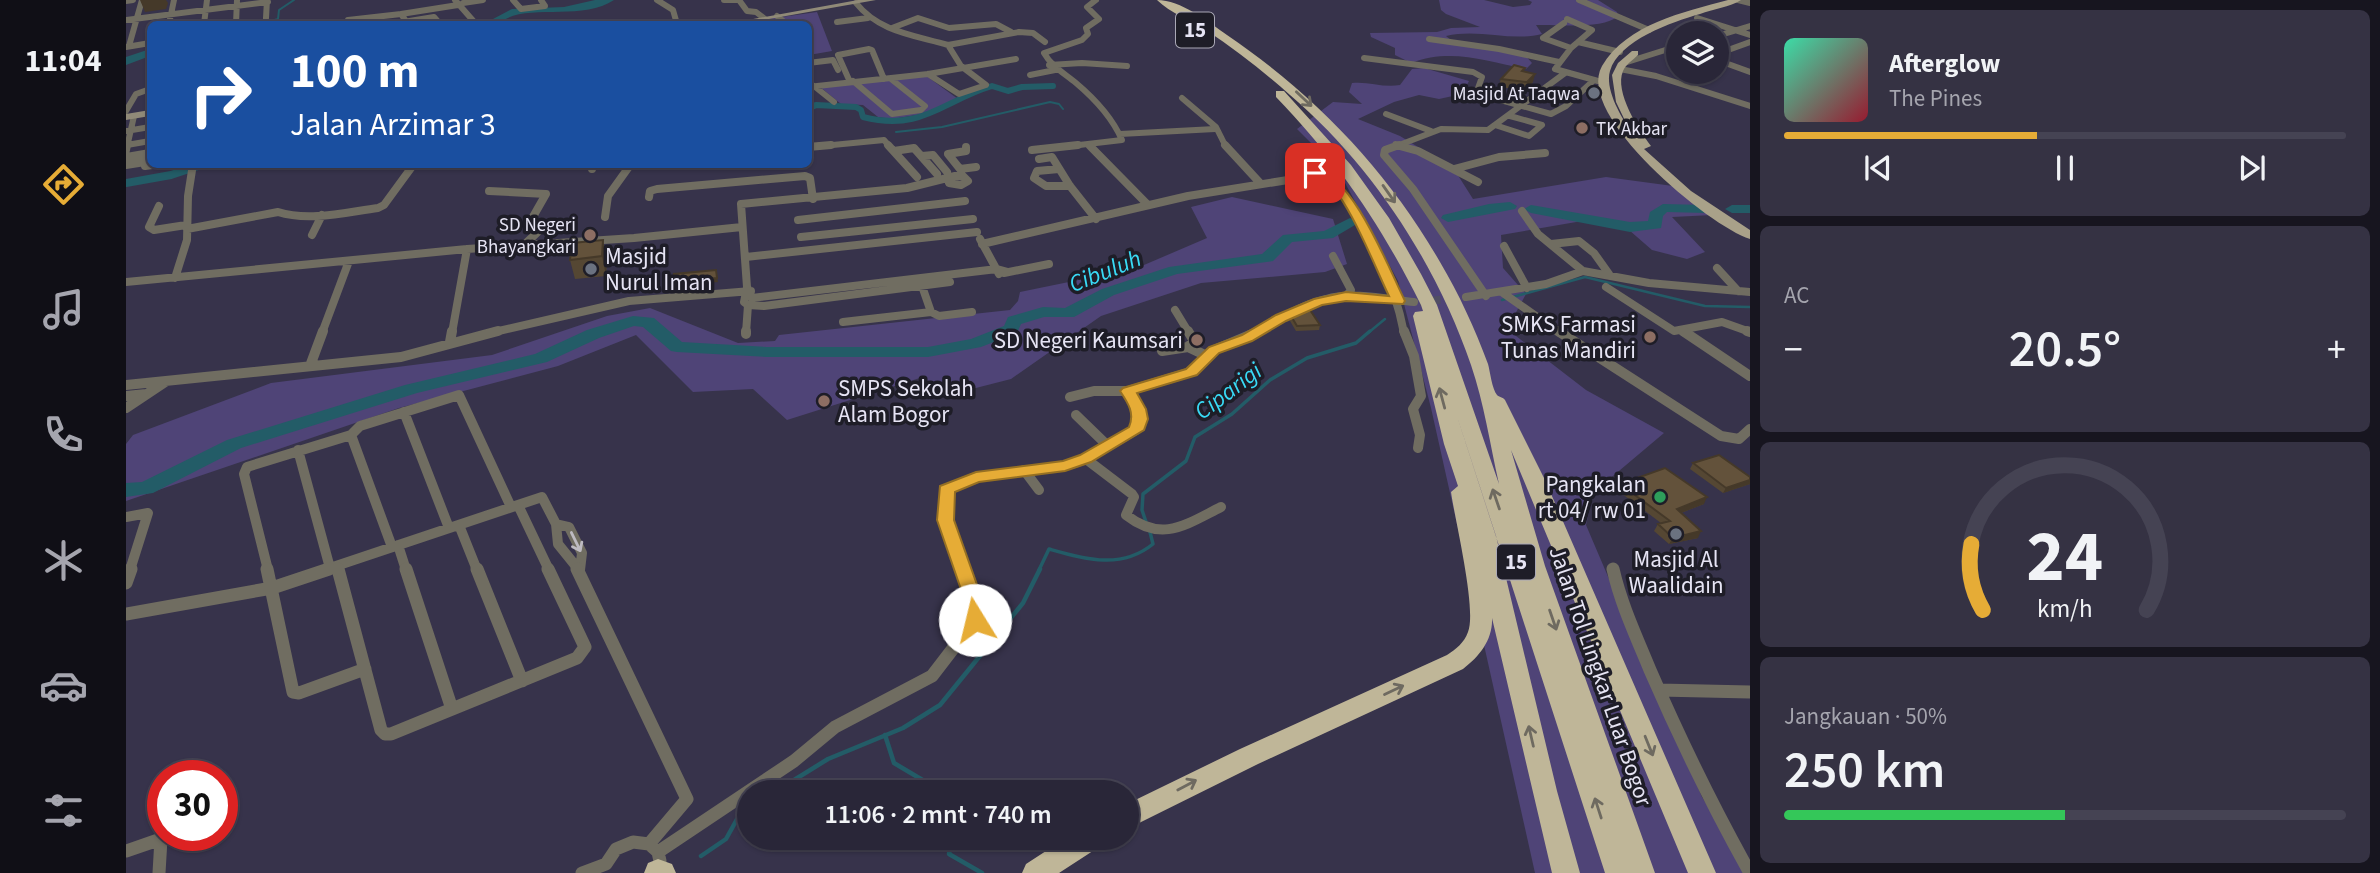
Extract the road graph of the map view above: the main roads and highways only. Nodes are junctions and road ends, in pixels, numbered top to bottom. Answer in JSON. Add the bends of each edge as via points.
{"nodes":[{"id":1,"x":1156,"y":2,"type":"edge"},
{"id":2,"x":1745,"y":2,"type":"edge"},
{"id":3,"x":1337,"y":143,"type":"junction"},
{"id":4,"x":1706,"y":201,"type":"junction"},
{"id":5,"x":1740,"y":223,"type":"edge"},
{"id":6,"x":1750,"y":235,"type":"edge"},
{"id":7,"x":1405,"y":254,"type":"junction"},
{"id":8,"x":1481,"y":371,"type":"junction"},
{"id":9,"x":1454,"y":444,"type":"junction"},
{"id":10,"x":1139,"y":811,"type":"edge"},
{"id":11,"x":1071,"y":850,"type":"edge"},
{"id":12,"x":1036,"y":873,"type":"edge"},
{"id":13,"x":1566,"y":873,"type":"edge"},
{"id":14,"x":1619,"y":873,"type":"edge"},
{"id":15,"x":1641,"y":873,"type":"edge"},
{"id":16,"x":1702,"y":873,"type":"edge"}],
"edges":[{"from":1,"to":3,"type":"highway","name":"Jalan Tol Lingkar Luar Bogor","number":"15","via":[[1243,63]]},
{"from":1,"to":3,"type":"highway","name":"Jalan Tol Lingkar Luar Bogor","number":"15","one_way":true,"via":[[1225,37],[1291,86]]},
{"from":2,"to":4,"type":"main road","via":[[1674,24],[1655,35],[1622,66],[1616,83],[1639,138]]},
{"from":2,"to":4,"type":"main road","via":[[1648,30],[1620,52],[1599,81],[1626,137],[1647,159]]},
{"from":3,"to":7,"type":"highway","name":"Jalan Tol Lingkar Luar Bogor","number":"15"},
{"from":3,"to":8,"type":"highway","name":"Jalan Tol Lingkar Luar Bogor","number":"15","one_way":true,"via":[[1382,184],[1424,248]]},
{"from":4,"to":5,"type":"main road"},
{"from":5,"to":6,"type":"main road"},
{"from":9,"to":7,"type":"highway","one_way":true},
{"from":14,"to":7,"type":"highway","name":"Jalan Tol Lingkar Luar Bogor","number":"15","one_way":true,"via":[[1434,318]]},
{"from":8,"to":15,"type":"highway","name":"Jalan Tol Lingkar Luar Bogor","number":"15","one_way":true,"via":[[1519,518]]},
{"from":8,"to":16,"type":"highway","one_way":true,"via":[[1540,492]]},
{"from":10,"to":9,"type":"highway","one_way":true,"via":[[1212,772],[1455,662],[1469,651],[1481,630],[1481,605]]},
{"from":13,"to":9,"type":"highway","one_way":true,"via":[[1485,536]]},
{"from":11,"to":12,"type":"highway"}]}
